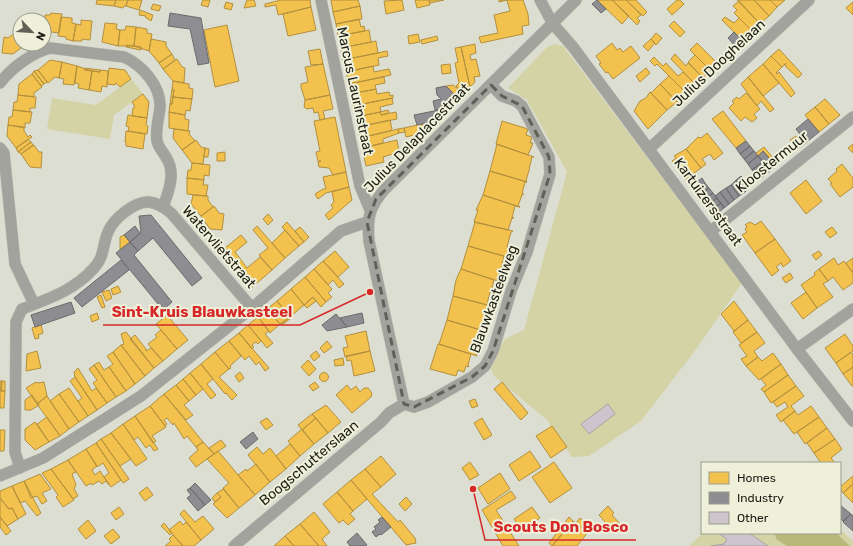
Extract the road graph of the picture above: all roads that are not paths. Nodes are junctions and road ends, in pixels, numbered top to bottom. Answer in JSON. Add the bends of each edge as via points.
{"nodes":[{"id":1,"x":321,"y":0,"type":"edge"},
{"id":2,"x":540,"y":0,"type":"edge"},
{"id":3,"x":576,"y":0,"type":"edge"},
{"id":4,"x":809,"y":0,"type":"edge"},
{"id":5,"x":553,"y":24,"type":"junction"},
{"id":6,"x":0,"y":83,"type":"edge"},
{"id":7,"x":491,"y":84,"type":"junction"},
{"id":8,"x":853,"y":117,"type":"edge"},
{"id":9,"x":0,"y":148,"type":"edge"},
{"id":10,"x":649,"y":149,"type":"junction"},
{"id":11,"x":163,"y":207,"type":"junction"},
{"id":12,"x":370,"y":210,"type":"junction"},
{"id":13,"x":367,"y":222,"type":"junction"},
{"id":14,"x":711,"y":231,"type":"junction"},
{"id":15,"x":34,"y":304,"type":"junction"},
{"id":16,"x":252,"y":308,"type":"junction"},
{"id":17,"x":853,"y":309,"type":"edge"},
{"id":18,"x":797,"y":350,"type":"junction"},
{"id":19,"x":404,"y":404,"type":"junction"},
{"id":20,"x":853,"y":421,"type":"edge"},
{"id":21,"x":20,"y":468,"type":"junction"},
{"id":22,"x":0,"y":476,"type":"edge"},
{"id":23,"x":234,"y":546,"type":"edge"}],
"edges":[{"from":1,"to":12,"type":"street","name":"Marcus Laurinstraat","via":[[360,186]]},
{"from":2,"to":5,"type":"street","name":"Kartuizersstraat"},
{"from":3,"to":5,"type":"street","name":"Julius Delaplacestraat"},
{"from":4,"to":10,"type":"street","name":"Julius Dooghelaan"},
{"from":5,"to":7,"type":"street","name":"Julius Delaplacestraat"},
{"from":5,"to":10,"type":"street","name":"Kartuizersstraat"},
{"from":6,"to":11,"type":"street","name":"Watervlietstraat","via":[[5,76],[38,51],[50,48],[124,57],[134,61],[153,83],[160,105],[157,142],[169,161],[171,174],[169,191]]},
{"from":7,"to":12,"type":"street","name":"Julius Delaplacestraat","via":[[384,190]]},
{"from":7,"to":19,"type":"street","name":"Blauwkasteelweg","via":[[502,96],[522,106],[549,157],[550,174],[524,263],[511,291],[493,351],[485,366],[472,377],[428,402],[414,407]]},
{"from":8,"to":14,"type":"street","name":"Kloostermuur"},
{"from":9,"to":15,"type":"street","via":[[4,152],[15,264]]},
{"from":10,"to":14,"type":"street","name":"Kartuizersstraat"},
{"from":11,"to":15,"type":"street","name":"Watervlietstraat","via":[[148,202],[138,205],[113,222],[108,231],[104,253],[93,270],[54,298]]},
{"from":11,"to":16,"type":"street","name":"Watervlietstraat","via":[[171,213]]},
{"from":12,"to":13,"type":"street","name":"Julius Delaplacestraat"},
{"from":13,"to":16,"type":"street","via":[[340,231]]},
{"from":13,"to":19,"type":"street"},
{"from":14,"to":18,"type":"street","name":"Kartuizersstraat"},
{"from":15,"to":21,"type":"street","name":"Watervlietstraat","via":[[22,309],[16,322],[15,333],[15,452]]},
{"from":16,"to":21,"type":"street","via":[[141,396],[43,458]]},
{"from":17,"to":18,"type":"street"},
{"from":18,"to":20,"type":"street","name":"Kartuizersstraat"},
{"from":19,"to":23,"type":"street","name":"Boogschutterslaan","via":[[389,413]]},
{"from":21,"to":22,"type":"street"}]}
